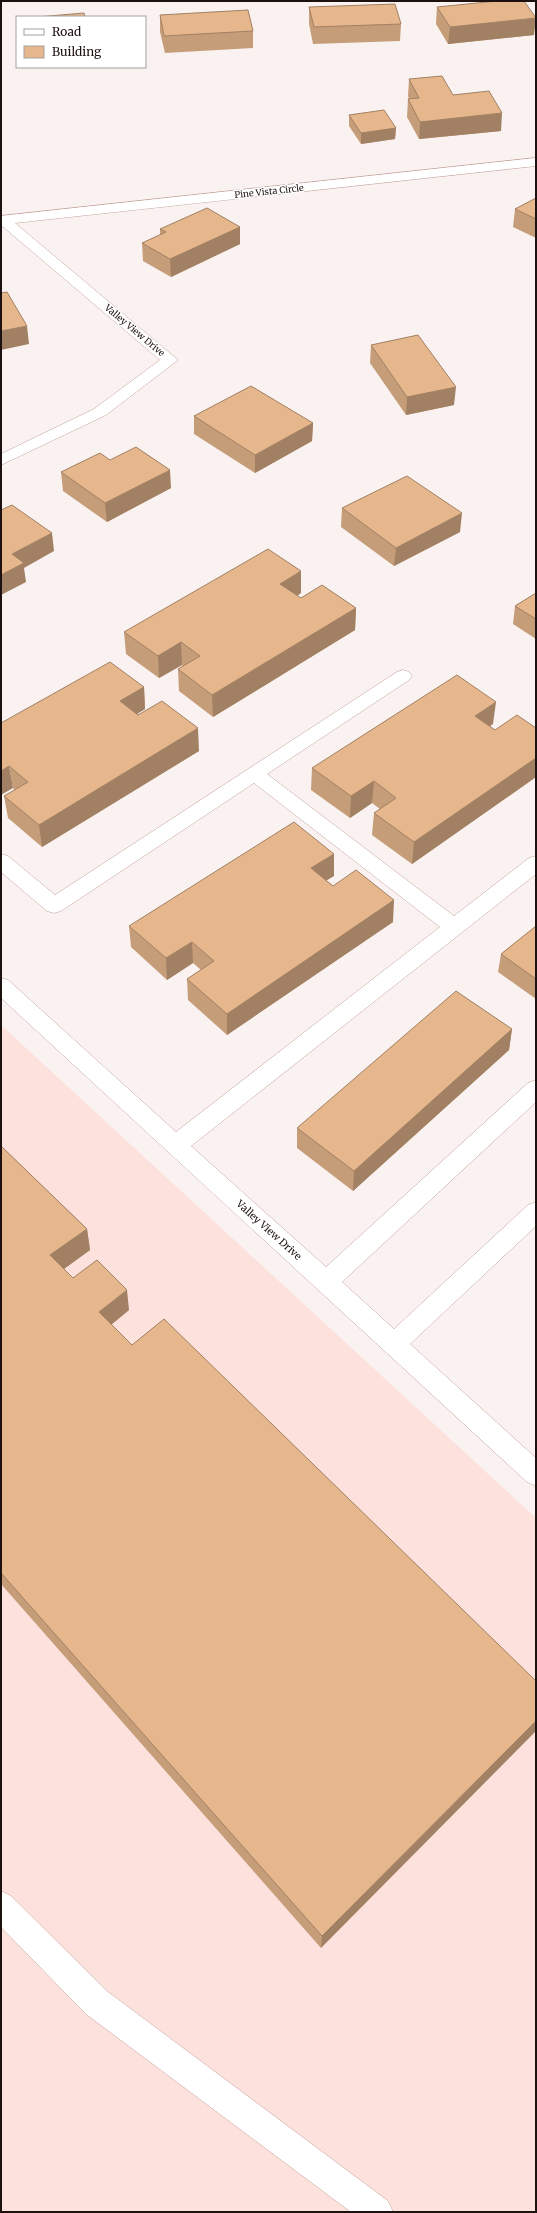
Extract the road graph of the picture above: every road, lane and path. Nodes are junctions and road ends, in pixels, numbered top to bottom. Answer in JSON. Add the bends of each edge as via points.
{"nodes":[{"id":1,"x":536,"y":162,"type":"edge"},
{"id":2,"x":2,"y":220,"type":"edge"},
{"id":3,"x":1,"y":460,"type":"edge"},
{"id":4,"x":403,"y":676,"type":"dead end"},
{"id":5,"x":254,"y":774,"type":"junction"},
{"id":6,"x":1,"y":861,"type":"edge"},
{"id":7,"x":536,"y":863,"type":"edge"},
{"id":8,"x":454,"y":927,"type":"junction"},
{"id":9,"x":1,"y":986,"type":"edge"},
{"id":10,"x":536,"y":1089,"type":"edge"},
{"id":11,"x":176,"y":1145,"type":"junction"},
{"id":12,"x":536,"y":1212,"type":"edge"},
{"id":13,"x":326,"y":1282,"type":"junction"},
{"id":14,"x":394,"y":1344,"type":"junction"},
{"id":15,"x":536,"y":1474,"type":"edge"},
{"id":16,"x":1,"y":1906,"type":"edge"},
{"id":17,"x":377,"y":2212,"type":"edge"}],
"edges":[{"from":1,"to":2,"type":"street","name":"Pine Vista Circle"},
{"from":2,"to":3,"type":"street","name":"Valley View Drive","via":[[170,360],[100,412]]},
{"from":4,"to":5,"type":"street"},
{"from":5,"to":6,"type":"street","via":[[54,906]]},
{"from":5,"to":8,"type":"street"},
{"from":7,"to":8,"type":"street"},
{"from":8,"to":11,"type":"street"},
{"from":9,"to":11,"type":"street","name":"Valley View Drive"},
{"from":10,"to":13,"type":"street"},
{"from":11,"to":13,"type":"street","name":"Valley View Drive"},
{"from":12,"to":14,"type":"street"},
{"from":13,"to":14,"type":"street","name":"Valley View Drive"},
{"from":14,"to":15,"type":"street","name":"Valley View Drive"},
{"from":16,"to":17,"type":"street","via":[[97,2003]]}]}
